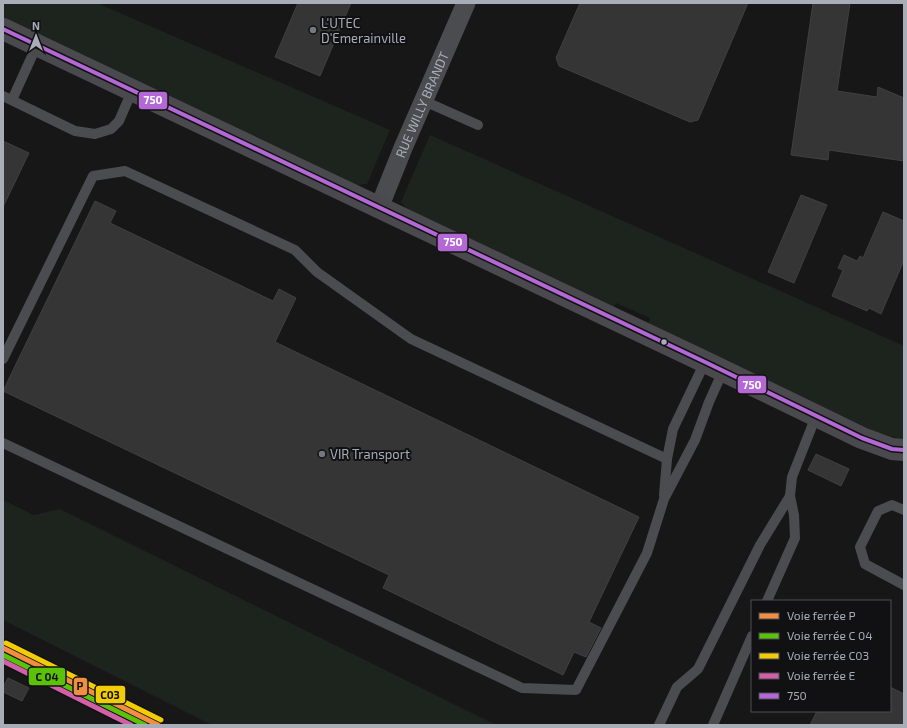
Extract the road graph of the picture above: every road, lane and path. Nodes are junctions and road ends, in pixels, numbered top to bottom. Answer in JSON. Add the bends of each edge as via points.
{"nodes":[{"id":1,"x":466,"y":3,"type":"edge"},
{"id":2,"x":3,"y":30,"type":"edge"},
{"id":3,"x":37,"y":46,"type":"junction"},
{"id":4,"x":132,"y":91,"type":"junction"},
{"id":5,"x":7,"y":98,"type":"edge"},
{"id":6,"x":424,"y":101,"type":"junction"},
{"id":7,"x":478,"y":125,"type":"dead end"},
{"id":8,"x":379,"y":208,"type":"junction"},
{"id":9,"x":3,"y":359,"type":"edge"},
{"id":10,"x":714,"y":366,"type":"junction"},
{"id":11,"x":816,"y":416,"type":"junction"},
{"id":12,"x":3,"y":443,"type":"edge"},
{"id":13,"x":904,"y":450,"type":"edge"},
{"id":14,"x":667,"y":459,"type":"junction"},
{"id":15,"x":790,"y":496,"type":"junction"},
{"id":16,"x":664,"y":499,"type":"junction"},
{"id":17,"x":904,"y":510,"type":"edge"},
{"id":18,"x":904,"y":585,"type":"edge"},
{"id":19,"x":767,"y":600,"type":"edge"},
{"id":20,"x":751,"y":638,"type":"edge"},
{"id":21,"x":660,"y":725,"type":"edge"},
{"id":22,"x":713,"y":725,"type":"edge"}],
"edges":[{"from":1,"to":6,"type":"street","name":"RUE WILLY BRANDT"},
{"from":2,"to":3,"type":"street"},
{"from":3,"to":4,"type":"street"},
{"from":3,"to":5,"type":"lane"},
{"from":4,"to":5,"type":"lane","via":[[119,121],[111,129],[96,134],[76,132]]},
{"from":4,"to":8,"type":"street"},
{"from":6,"to":7,"type":"lane"},
{"from":6,"to":8,"type":"street","name":"RUE WILLY BRANDT"},
{"from":8,"to":10,"type":"street"},
{"from":9,"to":14,"type":"lane","via":[[93,176],[125,170],[295,250],[316,272],[411,339]]},
{"from":10,"to":11,"type":"street"},
{"from":10,"to":14,"type":"lane","via":[[672,429]]},
{"from":10,"to":16,"type":"lane","via":[[709,402],[695,440]]},
{"from":11,"to":13,"type":"street","via":[[862,438],[892,449]]},
{"from":11,"to":15,"type":"lane","via":[[792,477]]},
{"from":12,"to":16,"type":"lane","via":[[522,688],[576,690],[647,553]]},
{"from":14,"to":16,"type":"lane"},
{"from":15,"to":19,"type":"lane","via":[[795,538]]},
{"from":15,"to":21,"type":"lane","via":[[760,545],[698,669],[677,687]]},
{"from":17,"to":18,"type":"lane","via":[[892,505],[878,511],[860,547],[865,564]]},
{"from":20,"to":22,"type":"lane"}]}
